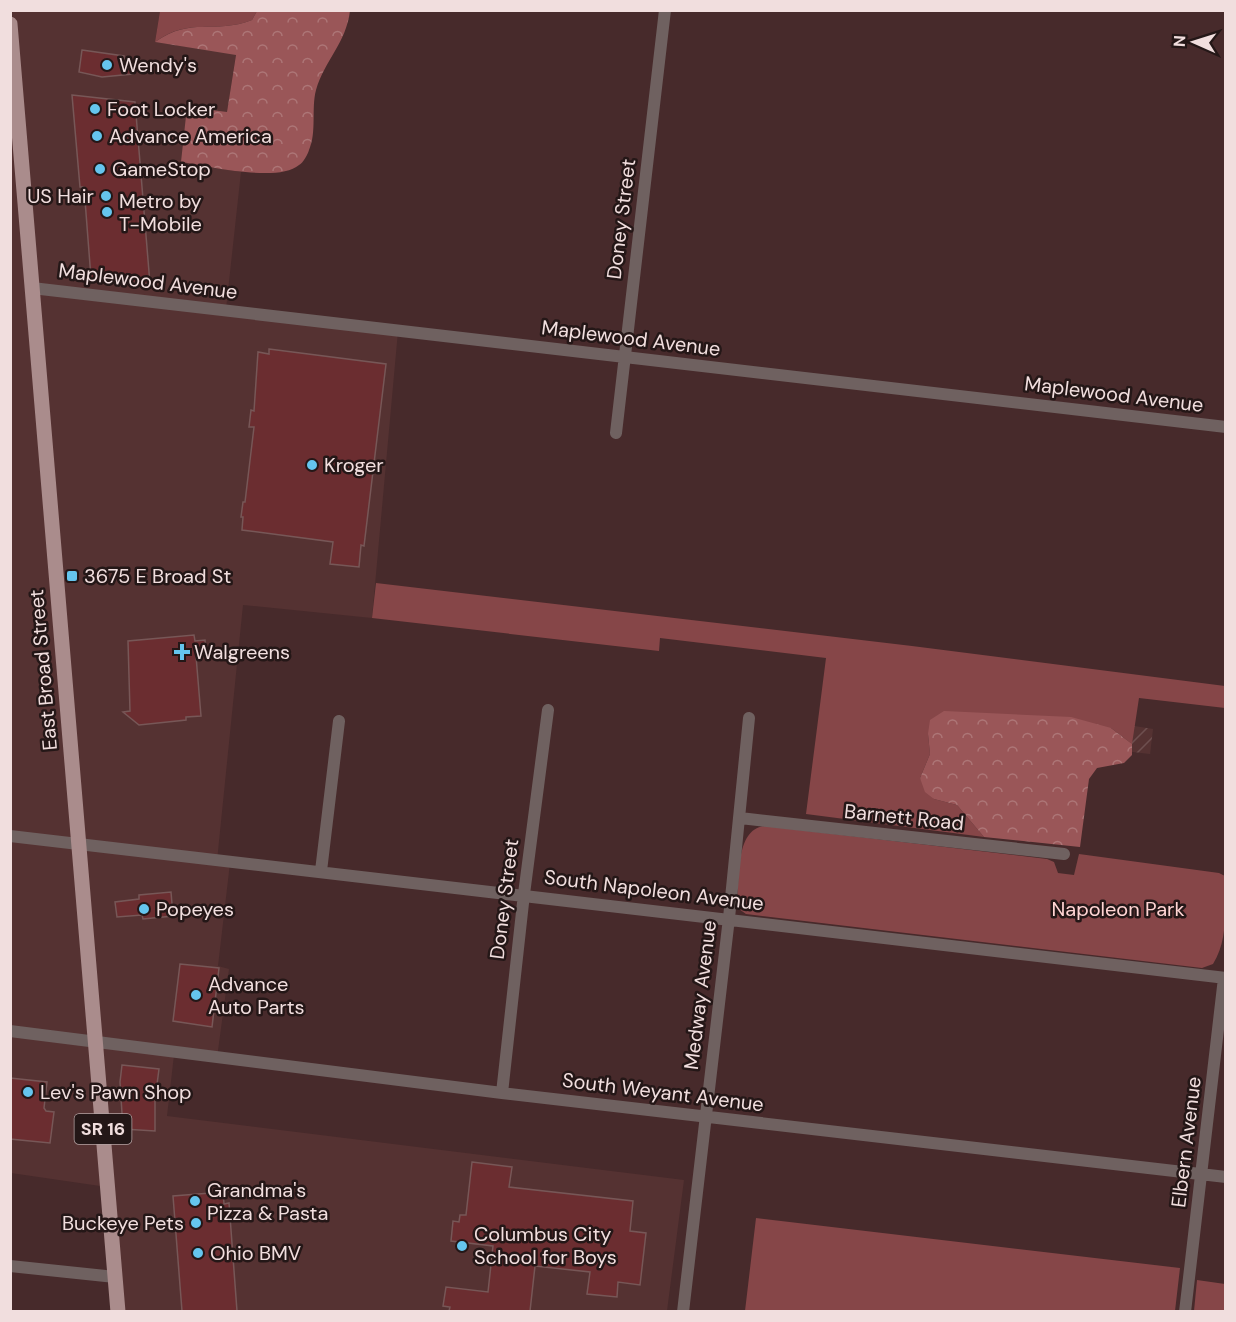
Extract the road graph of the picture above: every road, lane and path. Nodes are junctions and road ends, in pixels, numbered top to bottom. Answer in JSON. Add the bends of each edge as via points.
{"nodes":[{"id":1,"x":665,"y":10,"type":"edge"},
{"id":2,"x":10,"y":24,"type":"edge"},
{"id":3,"x":32,"y":288,"type":"junction"},
{"id":4,"x":623,"y":357,"type":"junction"},
{"id":5,"x":1226,"y":427,"type":"edge"},
{"id":6,"x":616,"y":433,"type":"dead end"},
{"id":7,"x":548,"y":710,"type":"dead end"},
{"id":8,"x":749,"y":718,"type":"dead end"},
{"id":9,"x":339,"y":721,"type":"dead end"},
{"id":10,"x":740,"y":818,"type":"junction"},
{"id":11,"x":10,"y":836,"type":"edge"},
{"id":12,"x":78,"y":846,"type":"junction"},
{"id":13,"x":1064,"y":854,"type":"dead end"},
{"id":14,"x":321,"y":871,"type":"junction"},
{"id":15,"x":524,"y":894,"type":"junction"},
{"id":16,"x":729,"y":918,"type":"junction"},
{"id":17,"x":1225,"y":978,"type":"edge"},
{"id":18,"x":10,"y":1032,"type":"edge"},
{"id":19,"x":97,"y":1044,"type":"junction"},
{"id":20,"x":502,"y":1093,"type":"junction"},
{"id":21,"x":705,"y":1116,"type":"junction"},
{"id":22,"x":1202,"y":1174,"type":"junction"},
{"id":23,"x":1226,"y":1177,"type":"edge"},
{"id":24,"x":10,"y":1266,"type":"edge"},
{"id":25,"x":115,"y":1277,"type":"junction"},
{"id":26,"x":118,"y":1311,"type":"edge"},
{"id":27,"x":683,"y":1311,"type":"edge"},
{"id":28,"x":1185,"y":1311,"type":"edge"}],
"edges":[{"from":1,"to":4,"type":"street","name":"Doney Street"},
{"from":2,"to":3,"type":"main road","name":"East Broad Street","number":"SR 16"},
{"from":3,"to":4,"type":"street","name":"Maplewood Avenue"},
{"from":3,"to":12,"type":"main road","name":"East Broad Street","number":"SR 16"},
{"from":4,"to":5,"type":"street","name":"Maplewood Avenue"},
{"from":4,"to":6,"type":"street","name":"Doney Street"},
{"from":7,"to":15,"type":"street","name":"Doney Street"},
{"from":8,"to":10,"type":"street","name":"Medway Avenue"},
{"from":9,"to":14,"type":"street"},
{"from":10,"to":13,"type":"street","name":"Barnett Road"},
{"from":10,"to":16,"type":"street","name":"Medway Avenue"},
{"from":11,"to":12,"type":"street","name":"South Napoleon Avenue"},
{"from":12,"to":14,"type":"street","name":"South Napoleon Avenue"},
{"from":12,"to":19,"type":"main road","name":"East Broad Street","number":"SR 16"},
{"from":14,"to":15,"type":"street","name":"South Napoleon Avenue"},
{"from":15,"to":16,"type":"street","name":"South Napoleon Avenue"},
{"from":15,"to":20,"type":"street","name":"Doney Street"},
{"from":16,"to":17,"type":"street","name":"South Napoleon Avenue"},
{"from":16,"to":21,"type":"street","name":"Medway Avenue"},
{"from":17,"to":22,"type":"street","name":"Elbern Avenue"},
{"from":18,"to":19,"type":"street","name":"South Weyant Avenue"},
{"from":19,"to":20,"type":"street","name":"South Weyant Avenue"},
{"from":19,"to":25,"type":"main road","name":"East Broad Street","number":"SR 16"},
{"from":20,"to":21,"type":"street","name":"South Weyant Avenue"},
{"from":21,"to":22,"type":"street","name":"South Weyant Avenue"},
{"from":21,"to":27,"type":"street","name":"Medway Avenue"},
{"from":22,"to":23,"type":"street","name":"South Weyant Avenue"},
{"from":22,"to":28,"type":"street","name":"Elbern Avenue"},
{"from":24,"to":25,"type":"street"},
{"from":25,"to":26,"type":"main road","name":"East Broad Street","number":"SR 16"}]}
